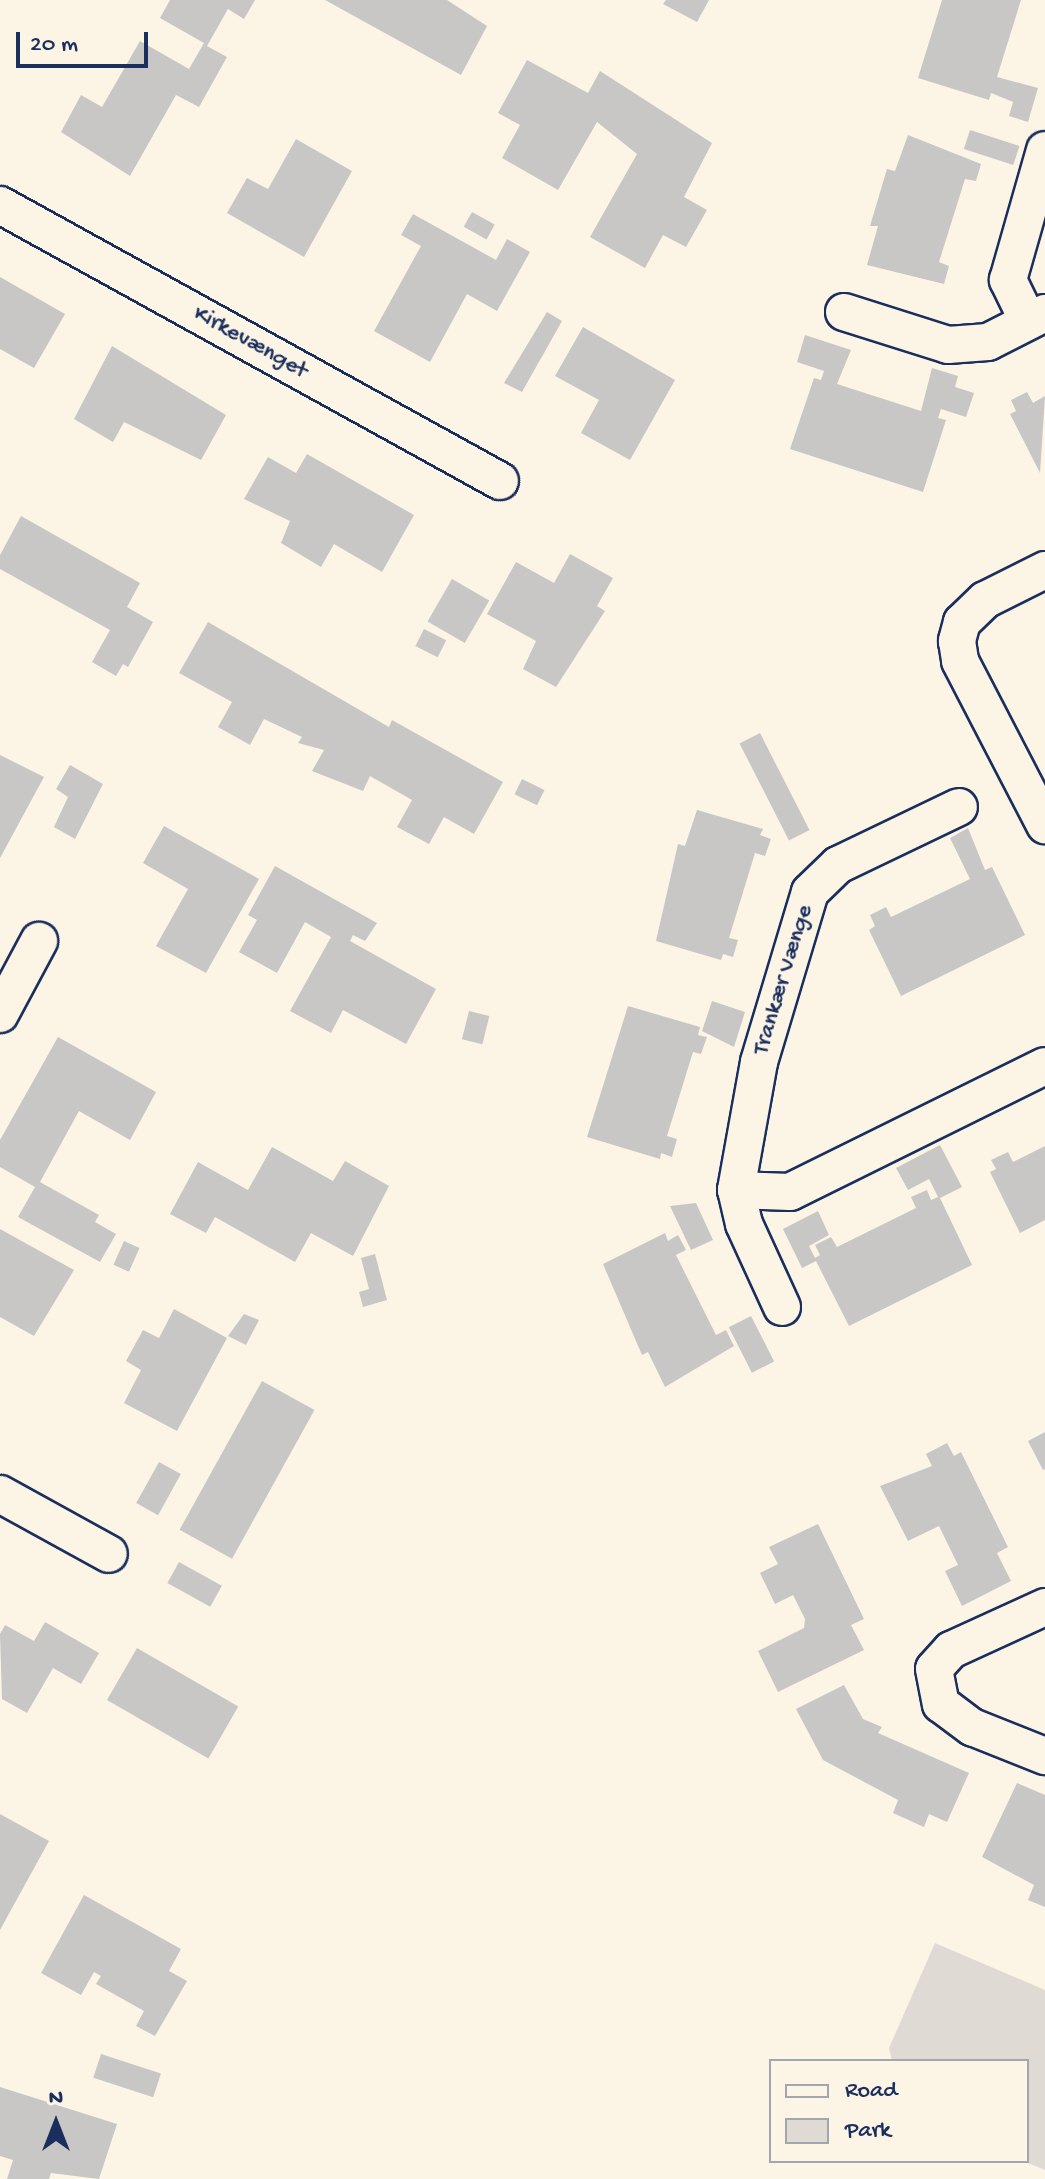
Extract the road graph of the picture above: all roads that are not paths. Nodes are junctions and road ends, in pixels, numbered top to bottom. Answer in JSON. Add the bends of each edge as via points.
{"nodes":[{"id":1,"x":1045,"y":150,"type":"edge"},
{"id":2,"x":0,"y":205,"type":"edge"},
{"id":3,"x":844,"y":312,"type":"dead end"},
{"id":4,"x":1036,"y":317,"type":"edge"},
{"id":5,"x":500,"y":481,"type":"dead end"},
{"id":6,"x":1045,"y":570,"type":"edge"},
{"id":7,"x":959,"y":807,"type":"dead end"},
{"id":8,"x":1045,"y":825,"type":"edge"},
{"id":9,"x":39,"y":941,"type":"dead end"},
{"id":10,"x":0,"y":1014,"type":"edge"},
{"id":11,"x":1045,"y":1066,"type":"edge"},
{"id":12,"x":736,"y":1190,"type":"junction"},
{"id":13,"x":782,"y":1307,"type":"dead end"},
{"id":14,"x":0,"y":1494,"type":"edge"},
{"id":15,"x":109,"y":1554,"type":"dead end"},
{"id":16,"x":1045,"y":1607,"type":"edge"},
{"id":17,"x":1045,"y":1756,"type":"edge"}],
"edges":[{"from":1,"to":4,"type":"street","via":[[1008,280]]},
{"from":2,"to":5,"type":"street","name":"Kirkevænget"},
{"from":3,"to":4,"type":"street","via":[[948,345],[988,342]]},
{"from":6,"to":8,"type":"street","via":[[985,600],[962,622],[957,641],[960,661]]},
{"from":7,"to":12,"type":"street","name":"Trankær Vænge","via":[[838,865],[810,892],[759,1062]]},
{"from":9,"to":10,"type":"street"},
{"from":11,"to":12,"type":"street","via":[[790,1192]]},
{"from":12,"to":13,"type":"street","name":"Trankær Vænge","via":[[744,1224]]},
{"from":14,"to":15,"type":"street"},
{"from":16,"to":17,"type":"street","via":[[951,1650],[934,1669],[941,1704],[972,1727]]}]}
